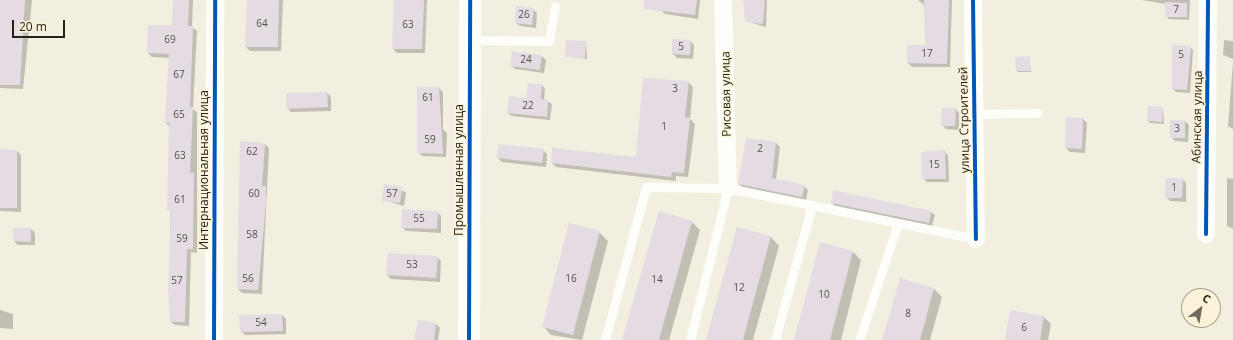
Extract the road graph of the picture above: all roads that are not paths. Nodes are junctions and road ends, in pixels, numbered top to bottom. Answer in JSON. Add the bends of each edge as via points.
{"nodes":[{"id":1,"x":215,"y":0,"type":"edge"},
{"id":2,"x":470,"y":0,"type":"edge"},
{"id":3,"x":723,"y":0,"type":"edge"},
{"id":4,"x":973,"y":0,"type":"edge"},
{"id":5,"x":1208,"y":0,"type":"edge"},
{"id":6,"x":555,"y":7,"type":"dead end"},
{"id":7,"x":469,"y":40,"type":"junction"},
{"id":8,"x":1037,"y":113,"type":"dead end"},
{"id":9,"x":974,"y":114,"type":"junction"},
{"id":10,"x":728,"y":188,"type":"junction"},
{"id":11,"x":812,"y":205,"type":"junction"},
{"id":12,"x":897,"y":226,"type":"junction"},
{"id":13,"x":1206,"y":234,"type":"dead end"},
{"id":14,"x":976,"y":239,"type":"joint"},
{"id":15,"x":214,"y":340,"type":"edge"},
{"id":16,"x":469,"y":340,"type":"edge"},
{"id":17,"x":605,"y":340,"type":"edge"},
{"id":18,"x":690,"y":340,"type":"edge"},
{"id":19,"x":776,"y":340,"type":"edge"},
{"id":20,"x":859,"y":340,"type":"edge"}],
"edges":[{"from":1,"to":15,"type":"street","name":"Интернациональная улица"},
{"from":2,"to":7,"type":"street","name":"Промышленная улица"},
{"from":3,"to":10,"type":"street","name":"Рисовая улица"},
{"from":4,"to":9,"type":"street","name":"улица Строителей"},
{"from":5,"to":13,"type":"street","name":"Абинская улица"},
{"from":6,"to":7,"type":"lane","via":[[549,41]]},
{"from":7,"to":16,"type":"street","name":"Промышленная улица"},
{"from":8,"to":9,"type":"lane"},
{"from":9,"to":14,"type":"street","name":"улица Строителей"},
{"from":10,"to":11,"type":"lane"},
{"from":10,"to":17,"type":"lane","via":[[646,187]]},
{"from":10,"to":18,"type":"lane"},
{"from":11,"to":12,"type":"lane"},
{"from":11,"to":19,"type":"lane"},
{"from":12,"to":14,"type":"lane"},
{"from":12,"to":20,"type":"lane"}]}
